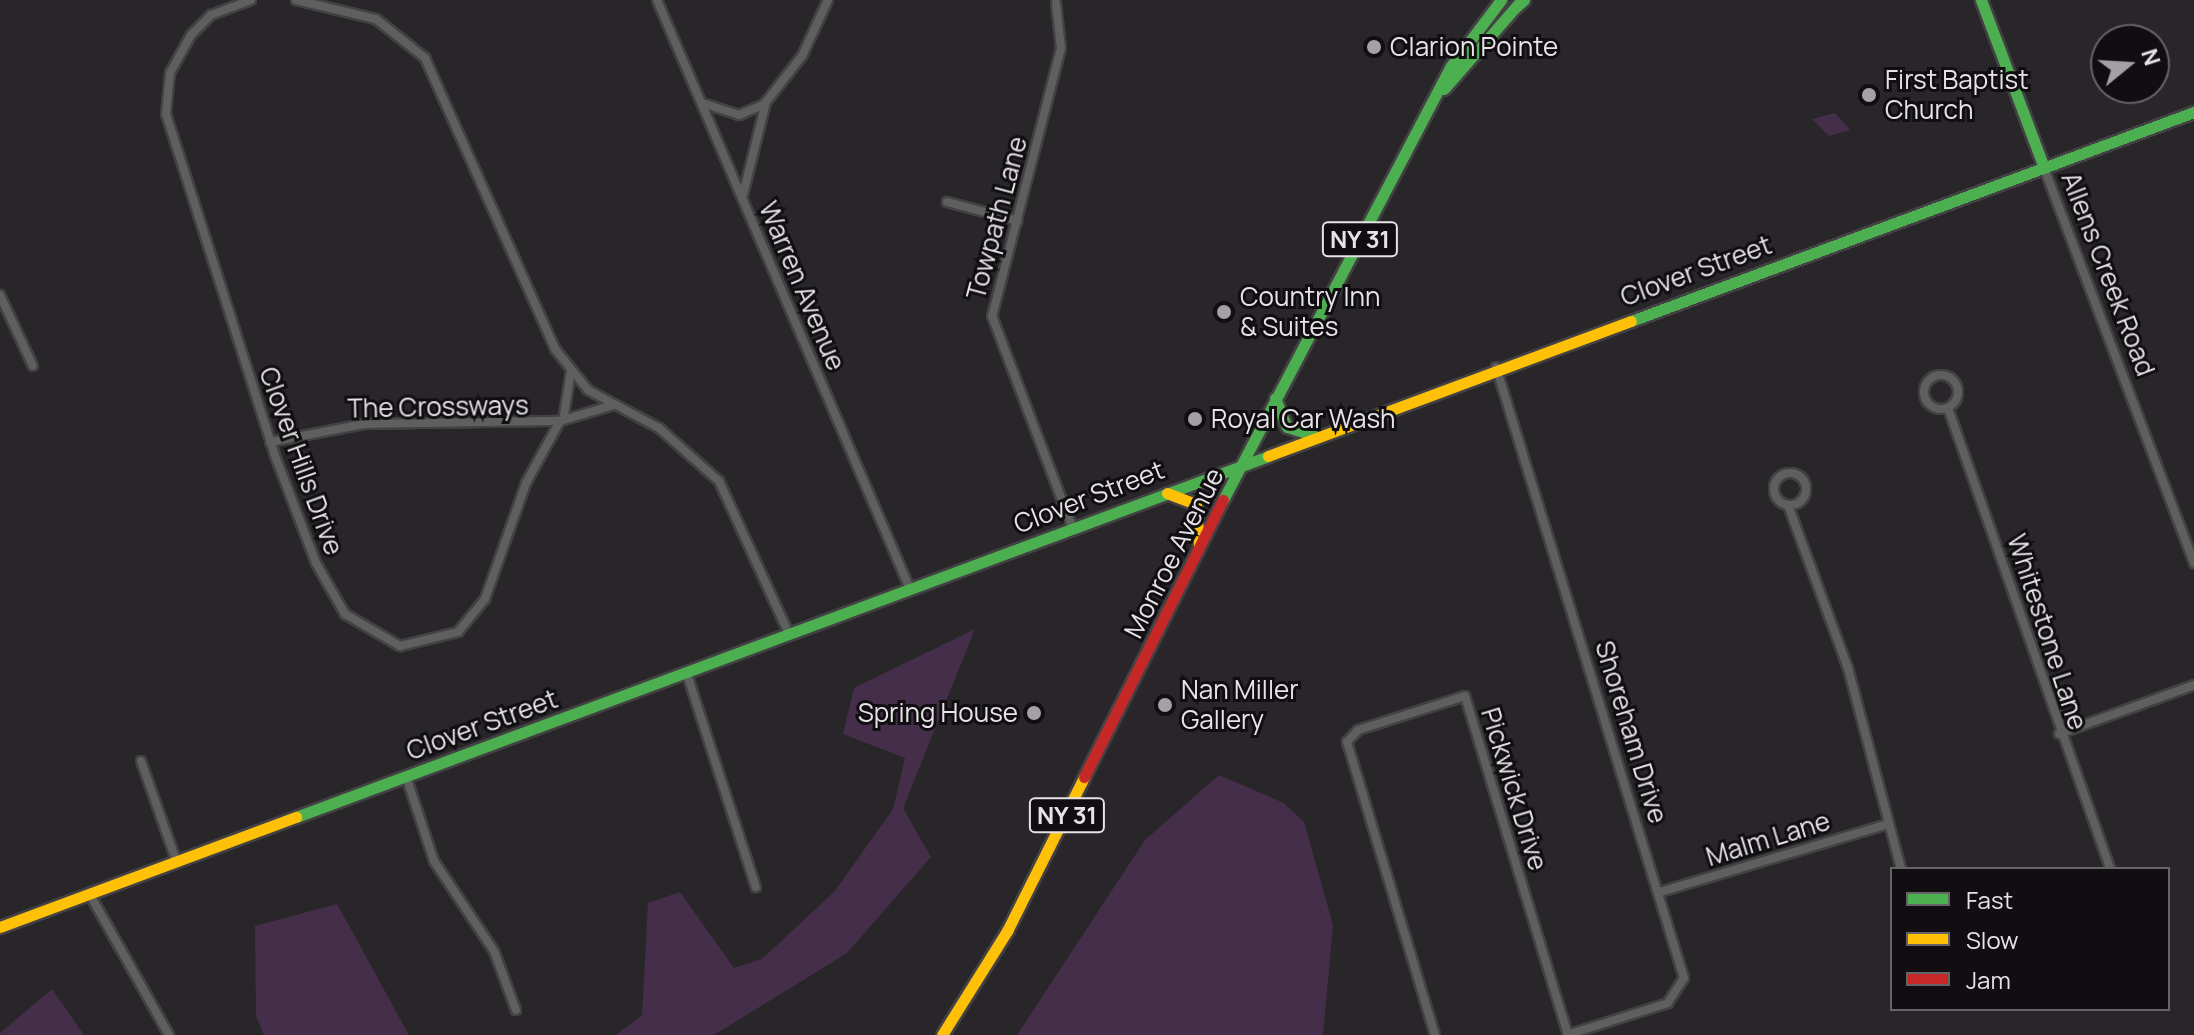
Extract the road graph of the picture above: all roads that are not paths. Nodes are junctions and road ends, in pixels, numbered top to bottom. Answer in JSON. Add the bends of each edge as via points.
{"nodes":[{"id":1,"x":251,"y":0,"type":"edge"},
{"id":2,"x":296,"y":0,"type":"edge"},
{"id":3,"x":657,"y":0,"type":"edge"},
{"id":4,"x":828,"y":0,"type":"edge"},
{"id":5,"x":1501,"y":0,"type":"edge"},
{"id":6,"x":1981,"y":0,"type":"edge"},
{"id":7,"x":1056,"y":3,"type":"dead end"},
{"id":8,"x":1520,"y":3,"type":"edge"},
{"id":9,"x":1444,"y":89,"type":"junction"},
{"id":10,"x":701,"y":102,"type":"junction"},
{"id":11,"x":766,"y":102,"type":"junction"},
{"id":12,"x":2194,"y":112,"type":"edge"},
{"id":13,"x":2044,"y":168,"type":"junction"},
{"id":14,"x":743,"y":199,"type":"junction"},
{"id":15,"x":947,"y":202,"type":"dead end"},
{"id":16,"x":1018,"y":221,"type":"junction"},
{"id":17,"x":0,"y":295,"type":"edge"},
{"id":18,"x":33,"y":366,"type":"dead end"},
{"id":19,"x":1496,"y":366,"type":"junction"},
{"id":20,"x":571,"y":371,"type":"junction"},
{"id":21,"x":1275,"y":398,"type":"junction"},
{"id":22,"x":614,"y":405,"type":"junction"},
{"id":23,"x":1948,"y":408,"type":"junction"},
{"id":24,"x":562,"y":418,"type":"junction"},
{"id":25,"x":1313,"y":435,"type":"junction"},
{"id":26,"x":270,"y":442,"type":"junction"},
{"id":27,"x":1243,"y":462,"type":"junction"},
{"id":28,"x":1163,"y":493,"type":"junction"},
{"id":29,"x":1788,"y":505,"type":"dead end"},
{"id":30,"x":1072,"y":527,"type":"junction"},
{"id":31,"x":1199,"y":553,"type":"junction"},
{"id":32,"x":2194,"y":563,"type":"edge"},
{"id":33,"x":910,"y":589,"type":"junction"},
{"id":34,"x":791,"y":636,"type":"junction"},
{"id":35,"x":687,"y":674,"type":"junction"},
{"id":36,"x":2194,"y":685,"type":"edge"},
{"id":37,"x":2059,"y":734,"type":"junction"},
{"id":38,"x":141,"y":761,"type":"dead end"},
{"id":39,"x":406,"y":776,"type":"junction"},
{"id":40,"x":1888,"y":824,"type":"junction"},
{"id":41,"x":176,"y":860,"type":"junction"},
{"id":42,"x":1900,"y":867,"type":"edge"},
{"id":43,"x":2109,"y":867,"type":"edge"},
{"id":44,"x":756,"y":887,"type":"dead end"},
{"id":45,"x":1660,"y":892,"type":"junction"},
{"id":46,"x":89,"y":893,"type":"junction"},
{"id":47,"x":0,"y":927,"type":"edge"},
{"id":48,"x":516,"y":1010,"type":"dead end"},
{"id":49,"x":169,"y":1035,"type":"edge"},
{"id":50,"x":942,"y":1035,"type":"edge"},
{"id":51,"x":1435,"y":1035,"type":"edge"},
{"id":52,"x":1567,"y":1035,"type":"edge"}],
"edges":[{"from":1,"to":26,"type":"street","name":"Clover Hills Drive","via":[[211,15],[191,35],[170,73],[166,106]]},
{"from":2,"to":20,"type":"street","via":[[376,19],[425,58],[451,103],[521,284]]},
{"from":3,"to":10,"type":"street","name":"Warren Avenue"},
{"from":4,"to":11,"type":"street","via":[[802,56]]},
{"from":5,"to":9,"type":"main road","name":"Monroe Avenue","number":"NY 31","via":[[1451,66]]},
{"from":6,"to":13,"type":"main road","name":"Allens Creek Road"},
{"from":7,"to":16,"type":"street","name":"Towpath Lane","via":[[1061,48]]},
{"from":8,"to":9,"type":"main road","name":"Monroe Avenue","number":"NY 31"},
{"from":9,"to":21,"type":"main road","name":"Monroe Avenue","number":"NY 31"},
{"from":10,"to":11,"type":"street","via":[[739,115]]},
{"from":10,"to":14,"type":"street","name":"Warren Avenue"},
{"from":11,"to":14,"type":"street","via":[[744,168]]},
{"from":12,"to":13,"type":"main road","name":"Clover Street"},
{"from":13,"to":19,"type":"main road","name":"Clover Street"},
{"from":13,"to":32,"type":"street","name":"Allens Creek Road"},
{"from":14,"to":33,"type":"street","name":"Warren Avenue"},
{"from":15,"to":16,"type":"street"},
{"from":16,"to":30,"type":"street","name":"Towpath Lane","via":[[993,302],[994,331]]},
{"from":17,"to":18,"type":"street"},
{"from":19,"to":25,"type":"main road","name":"Clover Street"},
{"from":19,"to":45,"type":"street","name":"Shoreham Drive"},
{"from":20,"to":22,"type":"street"},
{"from":20,"to":24,"type":"street","name":"Clover Hills Drive"},
{"from":21,"to":25,"type":"main road","via":[[1287,427]]},
{"from":21,"to":27,"type":"main road","name":"Monroe Avenue","number":"NY 31"},
{"from":22,"to":24,"type":"street"},
{"from":22,"to":34,"type":"street","via":[[678,442],[725,489]]},
{"from":23,"to":23,"type":"street","name":"Whitestone Lane","via":[[1956,385],[1932,378],[1925,397]]},
{"from":23,"to":37,"type":"street","name":"Whitestone Lane"},
{"from":24,"to":26,"type":"street","name":"The Crossways","via":[[364,424]]},
{"from":24,"to":26,"type":"street","name":"Clover Hills Drive","via":[[526,483],[479,610],[458,632],[424,646],[377,638],[337,603]]},
{"from":25,"to":27,"type":"main road","name":"Clover Street"},
{"from":27,"to":28,"type":"main road","name":"Clover Street"},
{"from":27,"to":31,"type":"main road","name":"Monroe Avenue","number":"NY 31"},
{"from":28,"to":30,"type":"main road","name":"Clover Street"},
{"from":28,"to":31,"type":"main road","via":[[1196,504]]},
{"from":29,"to":40,"type":"street","via":[[1848,668]]},
{"from":30,"to":33,"type":"main road","name":"Clover Street"},
{"from":31,"to":50,"type":"main road","name":"Monroe Avenue","number":"NY 31","via":[[1000,945]]},
{"from":33,"to":34,"type":"main road","name":"Clover Street"},
{"from":34,"to":35,"type":"main road","name":"Clover Street"},
{"from":35,"to":39,"type":"main road","name":"Clover Street"},
{"from":35,"to":44,"type":"street"},
{"from":36,"to":37,"type":"street"},
{"from":37,"to":43,"type":"street","name":"Whitestone Lane"},
{"from":38,"to":41,"type":"street"},
{"from":39,"to":41,"type":"main road","name":"Clover Street"},
{"from":39,"to":48,"type":"street","via":[[434,861],[494,951]]},
{"from":40,"to":42,"type":"street"},
{"from":40,"to":45,"type":"street","name":"Malm Lane"},
{"from":41,"to":46,"type":"main road","name":"Clover Street"},
{"from":45,"to":52,"type":"street","name":"Shoreham Drive","via":[[1682,968],[1680,994]]},
{"from":46,"to":47,"type":"main road","name":"Clover Street"},
{"from":46,"to":49,"type":"street"},
{"from":51,"to":52,"type":"street","name":"Pickwick Drive","via":[[1347,742],[1358,730],[1465,696]]}]}
